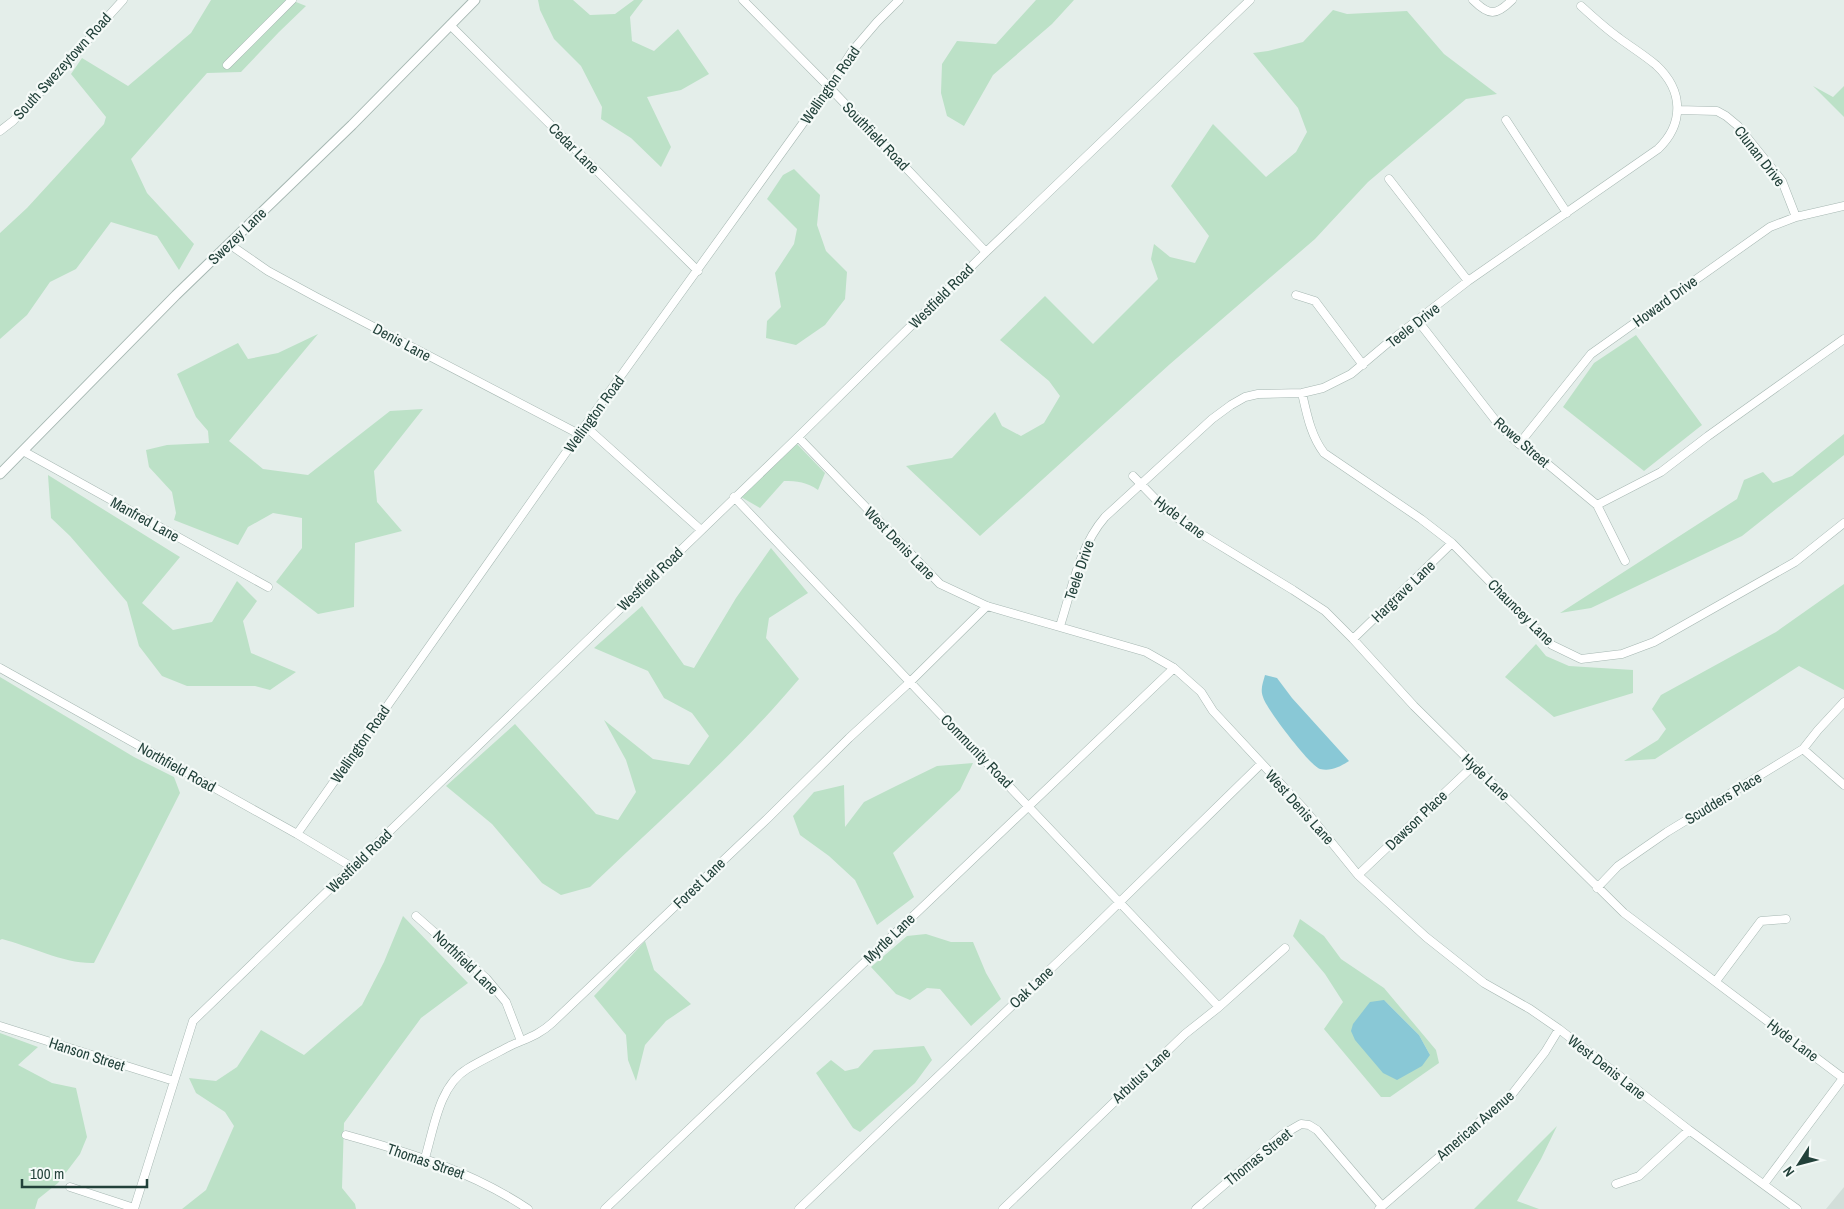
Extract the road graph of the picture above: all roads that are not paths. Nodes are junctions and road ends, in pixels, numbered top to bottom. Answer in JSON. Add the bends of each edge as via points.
{"nodes":[{"id":1,"x":123,"y":0,"type":"edge"},
{"id":2,"x":292,"y":0,"type":"edge"},
{"id":3,"x":475,"y":0,"type":"edge"},
{"id":4,"x":743,"y":0,"type":"edge"},
{"id":5,"x":899,"y":0,"type":"edge"},
{"id":6,"x":1250,"y":0,"type":"edge"},
{"id":7,"x":1473,"y":0,"type":"edge"},
{"id":8,"x":1512,"y":0,"type":"edge"},
{"id":9,"x":1581,"y":6,"type":"dead end"},
{"id":10,"x":450,"y":25,"type":"junction"},
{"id":11,"x":226,"y":65,"type":"dead end"},
{"id":12,"x":829,"y":87,"type":"junction"},
{"id":13,"x":1678,"y":110,"type":"junction"},
{"id":14,"x":1506,"y":120,"type":"dead end"},
{"id":15,"x":0,"y":131,"type":"edge"},
{"id":16,"x":1389,"y":179,"type":"dead end"},
{"id":17,"x":1844,"y":206,"type":"edge"},
{"id":18,"x":1566,"y":213,"type":"junction"},
{"id":19,"x":1796,"y":216,"type":"junction"},
{"id":20,"x":229,"y":244,"type":"junction"},
{"id":21,"x":986,"y":252,"type":"junction"},
{"id":22,"x":698,"y":271,"type":"junction"},
{"id":23,"x":1468,"y":281,"type":"junction"},
{"id":24,"x":1296,"y":294,"type":"dead end"},
{"id":25,"x":1418,"y":320,"type":"junction"},
{"id":26,"x":1844,"y":340,"type":"edge"},
{"id":27,"x":1363,"y":365,"type":"junction"},
{"id":28,"x":1302,"y":393,"type":"junction"},
{"id":29,"x":585,"y":426,"type":"junction"},
{"id":30,"x":579,"y":434,"type":"junction"},
{"id":31,"x":798,"y":437,"type":"junction"},
{"id":32,"x":1520,"y":444,"type":"junction"},
{"id":33,"x":23,"y":451,"type":"junction"},
{"id":34,"x":0,"y":474,"type":"edge"},
{"id":35,"x":1133,"y":476,"type":"dead end"},
{"id":36,"x":1141,"y":485,"type":"junction"},
{"id":37,"x":734,"y":497,"type":"junction"},
{"id":38,"x":1597,"y":505,"type":"junction"},
{"id":39,"x":1844,"y":523,"type":"edge"},
{"id":40,"x":701,"y":530,"type":"junction"},
{"id":41,"x":1452,"y":542,"type":"junction"},
{"id":42,"x":1625,"y":562,"type":"dead end"},
{"id":43,"x":268,"y":587,"type":"dead end"},
{"id":44,"x":987,"y":606,"type":"junction"},
{"id":45,"x":1060,"y":626,"type":"junction"},
{"id":46,"x":1353,"y":639,"type":"junction"},
{"id":47,"x":0,"y":668,"type":"edge"},
{"id":48,"x":1174,"y":668,"type":"junction"},
{"id":49,"x":910,"y":682,"type":"junction"},
{"id":50,"x":1844,"y":702,"type":"edge"},
{"id":51,"x":1803,"y":748,"type":"junction"},
{"id":52,"x":1261,"y":764,"type":"junction"},
{"id":53,"x":1474,"y":765,"type":"junction"},
{"id":54,"x":1844,"y":785,"type":"edge"},
{"id":55,"x":1028,"y":805,"type":"junction"},
{"id":56,"x":296,"y":834,"type":"junction"},
{"id":57,"x":352,"y":868,"type":"junction"},
{"id":58,"x":1358,"y":875,"type":"junction"},
{"id":59,"x":1597,"y":888,"type":"junction"},
{"id":60,"x":1120,"y":901,"type":"junction"},
{"id":61,"x":416,"y":916,"type":"dead end"},
{"id":62,"x":1786,"y":919,"type":"dead end"},
{"id":63,"x":1286,"y":948,"type":"dead end"},
{"id":64,"x":1716,"y":981,"type":"junction"},
{"id":65,"x":1219,"y":1006,"type":"junction"},
{"id":66,"x":0,"y":1026,"type":"edge"},
{"id":67,"x":1558,"y":1029,"type":"junction"},
{"id":68,"x":521,"y":1041,"type":"junction"},
{"id":69,"x":1844,"y":1077,"type":"edge"},
{"id":70,"x":174,"y":1081,"type":"junction"},
{"id":71,"x":1690,"y":1130,"type":"junction"},
{"id":72,"x":346,"y":1135,"type":"dead end"},
{"id":73,"x":426,"y":1158,"type":"junction"},
{"id":74,"x":1616,"y":1184,"type":"dead end"},
{"id":75,"x":1764,"y":1184,"type":"junction"},
{"id":76,"x":70,"y":1187,"type":"dead end"},
{"id":77,"x":134,"y":1208,"type":"edge"},
{"id":78,"x":1380,"y":1208,"type":"edge"},
{"id":79,"x":528,"y":1209,"type":"edge"},
{"id":80,"x":605,"y":1209,"type":"edge"},
{"id":81,"x":799,"y":1209,"type":"edge"},
{"id":82,"x":1003,"y":1209,"type":"edge"},
{"id":83,"x":1196,"y":1209,"type":"edge"},
{"id":84,"x":1797,"y":1209,"type":"edge"}],
"edges":[{"from":1,"to":15,"type":"street","name":"South Swezeytown Road","via":[[83,47]]},
{"from":2,"to":11,"type":"street"},
{"from":3,"to":10,"type":"street","name":"Swezey Lane"},
{"from":4,"to":12,"type":"street","name":"Southfield Road"},
{"from":5,"to":12,"type":"street","name":"Wellington Road","via":[[853,50]]},
{"from":6,"to":21,"type":"street","name":"Westfield Road"},
{"from":7,"to":8,"type":"street","via":[[1481,9],[1493,13]]},
{"from":9,"to":13,"type":"street","via":[[1656,66],[1670,83]]},
{"from":10,"to":20,"type":"street","name":"Swezey Lane"},
{"from":10,"to":22,"type":"street","name":"Cedar Lane"},
{"from":12,"to":21,"type":"street","name":"Southfield Road"},
{"from":12,"to":22,"type":"street","name":"Wellington Road"},
{"from":13,"to":18,"type":"street","name":"Teele Drive","via":[[1672,132],[1658,149]]},
{"from":13,"to":19,"type":"street","name":"Clunan Drive","via":[[1717,111],[1738,126],[1782,181]]},
{"from":14,"to":18,"type":"street"},
{"from":16,"to":23,"type":"street"},
{"from":17,"to":19,"type":"street","name":"Howard Drive"},
{"from":18,"to":23,"type":"street","name":"Teele Drive"},
{"from":19,"to":32,"type":"street","name":"Howard Drive","via":[[1759,234],[1591,354]]},
{"from":20,"to":30,"type":"street","name":"Denis Lane","via":[[268,271]]},
{"from":20,"to":33,"type":"street","name":"Swezey Lane"},
{"from":21,"to":31,"type":"street","name":"Westfield Road"},
{"from":22,"to":29,"type":"street","name":"Wellington Road"},
{"from":23,"to":25,"type":"street","name":"Teele Drive"},
{"from":24,"to":27,"type":"street","via":[[1315,301]]},
{"from":25,"to":27,"type":"street","name":"Teele Drive"},
{"from":25,"to":32,"type":"street","name":"Rowe Street","via":[[1499,426]]},
{"from":26,"to":38,"type":"street","via":[[1661,472]]},
{"from":27,"to":28,"type":"street","name":"Teele Drive","via":[[1323,388]]},
{"from":28,"to":36,"type":"street","name":"Teele Drive","via":[[1245,397],[1212,419]]},
{"from":28,"to":41,"type":"street","name":"Chauncey Lane","via":[[1315,440],[1324,453]]},
{"from":29,"to":30,"type":"street","name":"Wellington Road"},
{"from":29,"to":40,"type":"street"},
{"from":30,"to":56,"type":"street","name":"Wellington Road"},
{"from":31,"to":37,"type":"street","name":"Westfield Road"},
{"from":31,"to":44,"type":"street","name":"West Denis Lane","via":[[931,576],[940,584]]},
{"from":32,"to":38,"type":"street","name":"Rowe Street"},
{"from":33,"to":34,"type":"street","name":"Swezey Lane"},
{"from":33,"to":43,"type":"street","name":"Manfred Lane"},
{"from":35,"to":36,"type":"street","name":"Hyde Lane"},
{"from":36,"to":45,"type":"street","name":"Teele Drive","via":[[1093,530],[1083,551]]},
{"from":36,"to":46,"type":"street","name":"Hyde Lane","via":[[1167,511],[1325,611]]},
{"from":37,"to":40,"type":"street","name":"Westfield Road"},
{"from":37,"to":49,"type":"street","name":"Community Road"},
{"from":38,"to":42,"type":"street","name":"Rowe Street"},
{"from":39,"to":41,"type":"street","name":"Chauncey Lane","via":[[1795,562],[1654,642],[1622,654],[1581,659],[1552,645]]},
{"from":40,"to":57,"type":"street","name":"Westfield Road"},
{"from":41,"to":46,"type":"street","name":"Hargrave Lane"},
{"from":44,"to":45,"type":"street","name":"West Denis Lane"},
{"from":44,"to":49,"type":"street","name":"Forest Lane"},
{"from":45,"to":48,"type":"street","name":"West Denis Lane","via":[[1146,652]]},
{"from":46,"to":53,"type":"street","name":"Hyde Lane"},
{"from":47,"to":56,"type":"street","name":"Northfield Road"},
{"from":48,"to":52,"type":"street","name":"West Denis Lane","via":[[1201,692],[1213,711]]},
{"from":48,"to":55,"type":"street","name":"Myrtle Lane"},
{"from":49,"to":55,"type":"street","name":"Community Road"},
{"from":49,"to":68,"type":"street","name":"Forest Lane","via":[[552,1023],[536,1036]]},
{"from":50,"to":51,"type":"street","name":"Scudders Place"},
{"from":51,"to":54,"type":"street"},
{"from":51,"to":59,"type":"street","name":"Scudders Place","via":[[1667,832],[1618,866]]},
{"from":52,"to":58,"type":"street","name":"West Denis Lane","via":[[1306,811]]},
{"from":52,"to":60,"type":"street","name":"Oak Lane"},
{"from":53,"to":58,"type":"street","name":"Dawson Place"},
{"from":53,"to":59,"type":"street","name":"Hyde Lane"},
{"from":55,"to":60,"type":"street","name":"Community Road"},
{"from":55,"to":80,"type":"street","name":"Myrtle Lane"},
{"from":56,"to":57,"type":"street","name":"Northfield Road"},
{"from":57,"to":70,"type":"street","name":"Westfield Road","via":[[193,1021]]},
{"from":58,"to":67,"type":"street","name":"West Denis Lane","via":[[1426,938],[1484,982]]},
{"from":59,"to":64,"type":"street","name":"Hyde Lane","via":[[1624,913]]},
{"from":60,"to":65,"type":"street","name":"Community Road"},
{"from":60,"to":81,"type":"street","name":"Oak Lane"},
{"from":61,"to":68,"type":"street","name":"Northfield Lane","via":[[486,978],[506,1002]]},
{"from":62,"to":64,"type":"street","via":[[1761,922]]},
{"from":63,"to":65,"type":"street","name":"Arbutus Lane"},
{"from":64,"to":69,"type":"street","name":"Hyde Lane","via":[[1790,1040]]},
{"from":65,"to":82,"type":"street","name":"Arbutus Lane"},
{"from":66,"to":70,"type":"street","name":"Hanson Street"},
{"from":67,"to":71,"type":"street","name":"West Denis Lane"},
{"from":67,"to":78,"type":"street","name":"American Avenue","via":[[1546,1052],[1514,1093]]},
{"from":68,"to":73,"type":"street","name":"Forest Lane","via":[[466,1069],[456,1078],[442,1102]]},
{"from":69,"to":75,"type":"street"},
{"from":70,"to":77,"type":"street","name":"Westfield Road"},
{"from":71,"to":74,"type":"street","via":[[1639,1176]]},
{"from":71,"to":75,"type":"street","name":"West Denis Lane"},
{"from":72,"to":73,"type":"street","name":"Thomas Street"},
{"from":73,"to":79,"type":"street","name":"Thomas Street","via":[[486,1184]]},
{"from":75,"to":84,"type":"street","name":"West Denis Lane"},
{"from":76,"to":77,"type":"street"},
{"from":78,"to":83,"type":"street","name":"Thomas Street","via":[[1317,1130],[1301,1124],[1282,1135]]}]}
